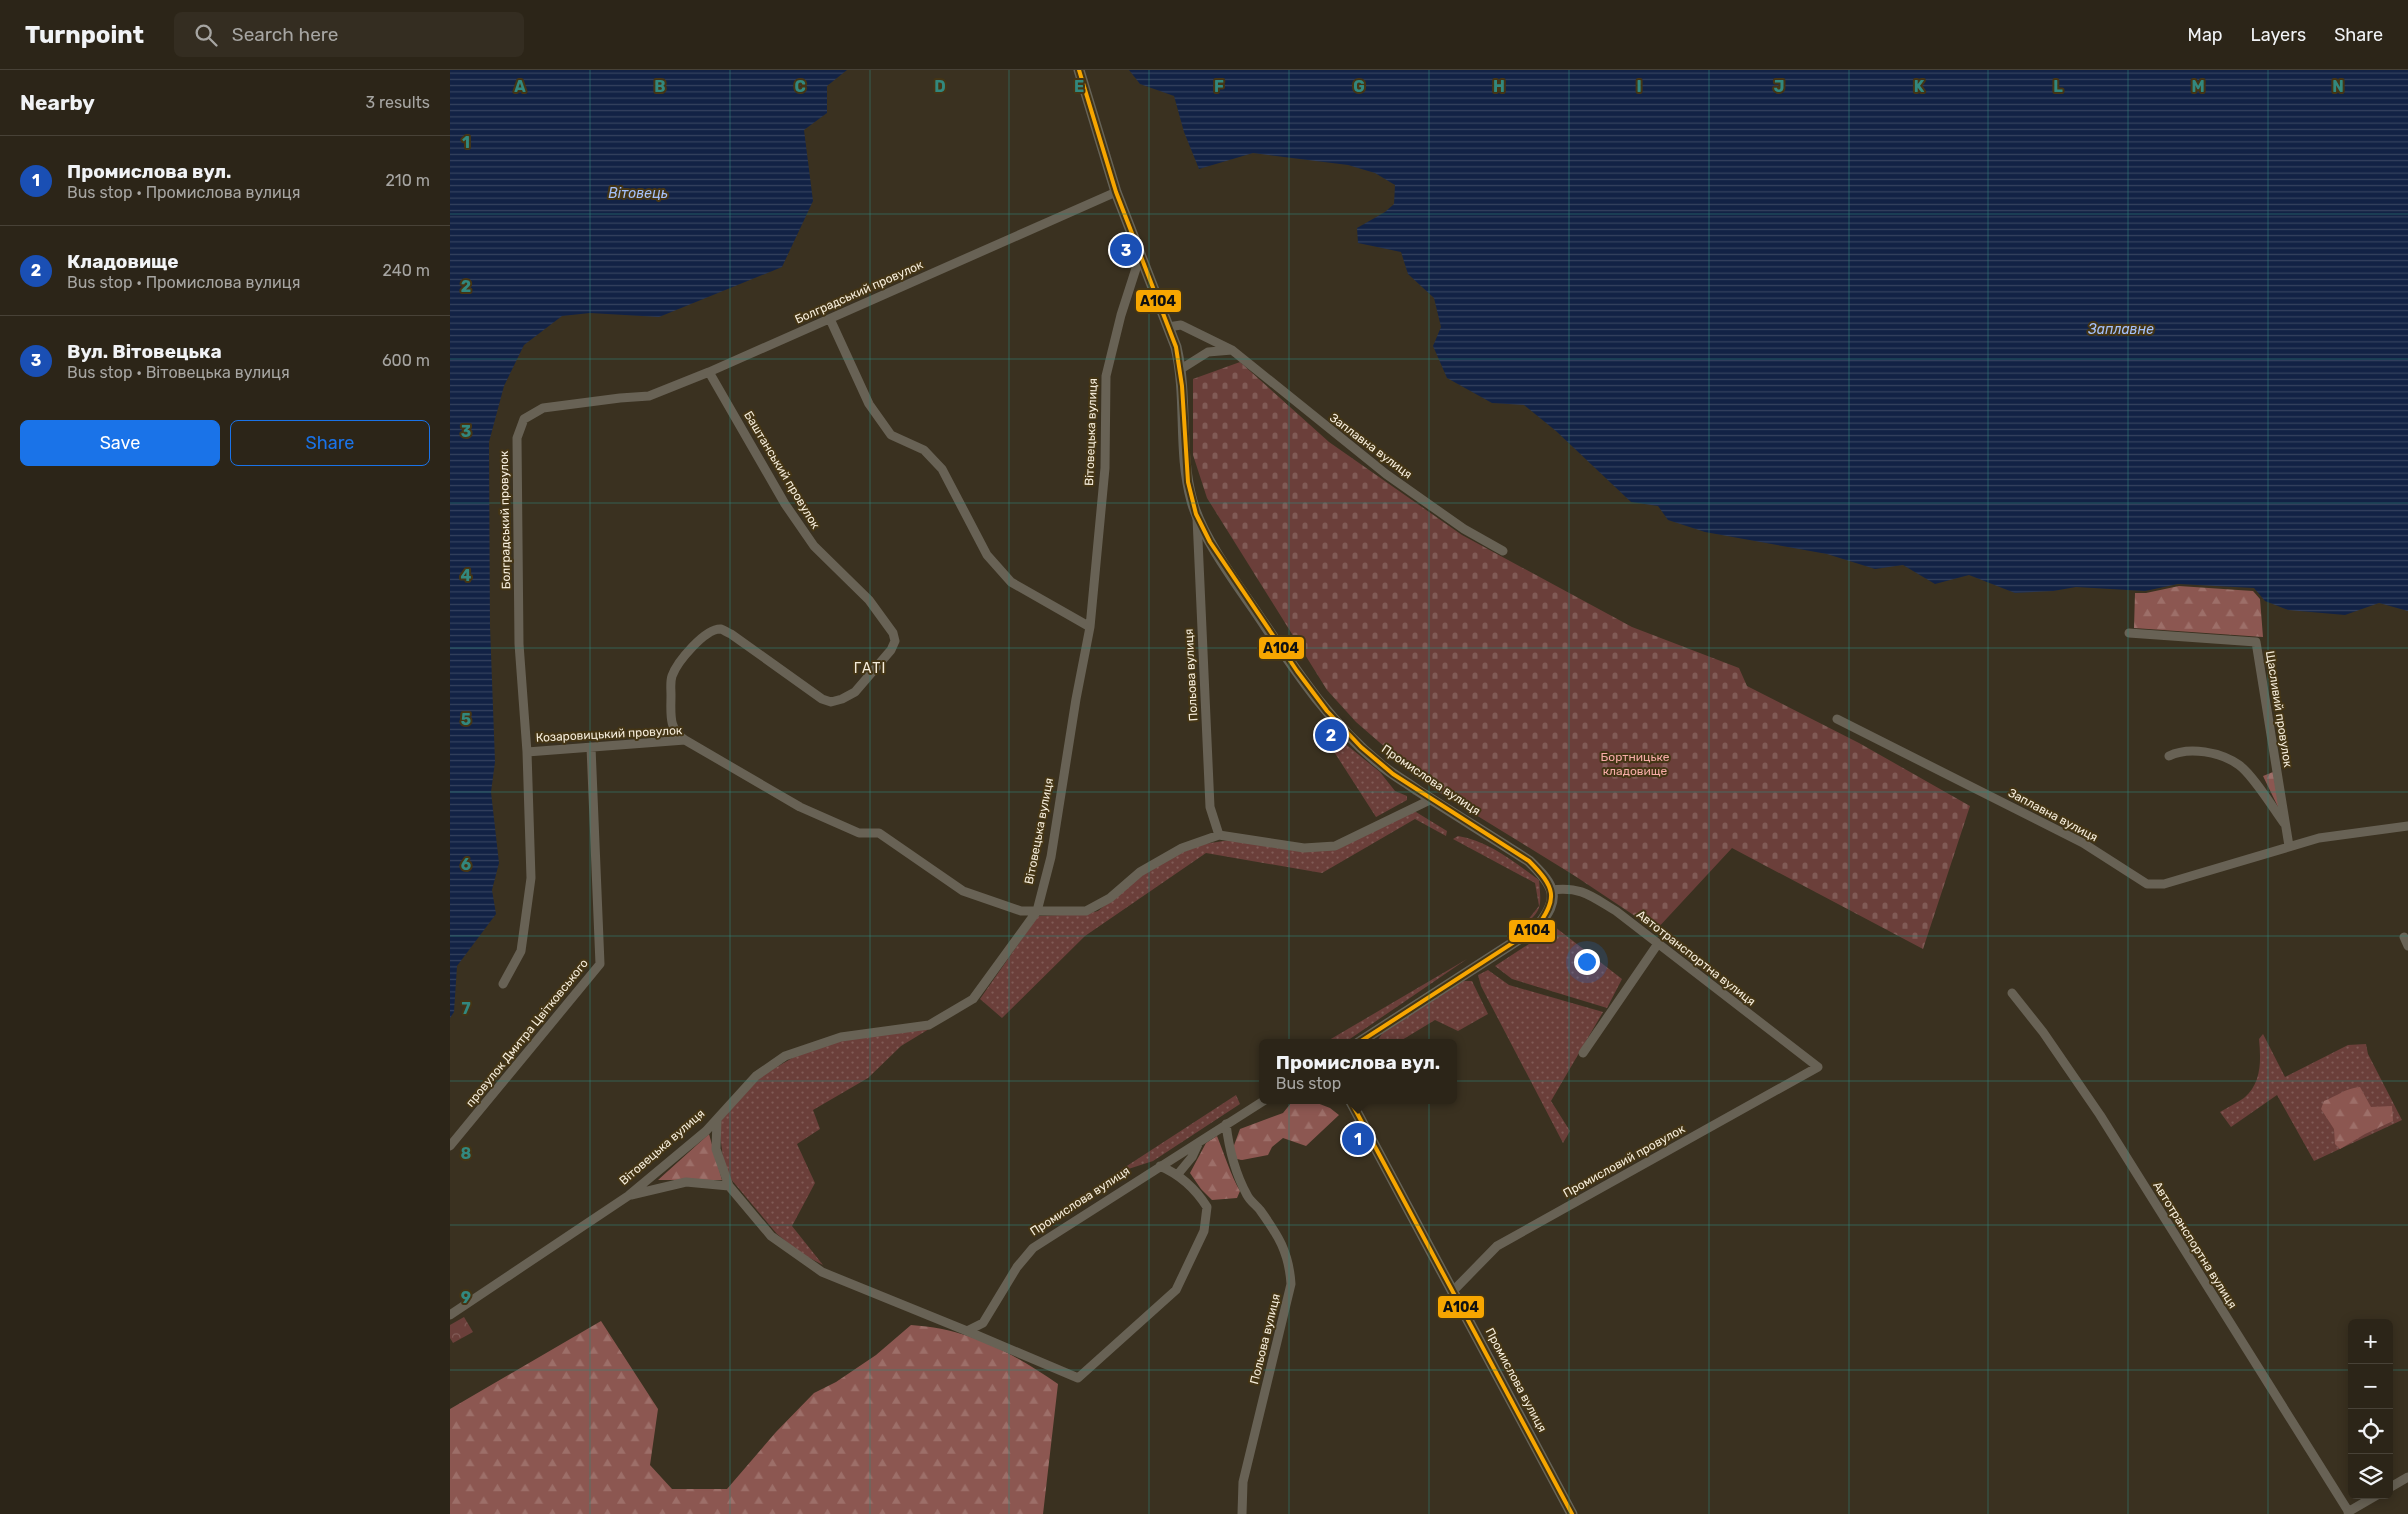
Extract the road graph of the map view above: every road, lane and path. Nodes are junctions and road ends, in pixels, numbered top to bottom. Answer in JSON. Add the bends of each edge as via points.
{"nodes":[{"id":1,"x":1078,"y":70,"type":"edge"},
{"id":2,"x":1116,"y":192,"type":"junction"},
{"id":3,"x":1140,"y":256,"type":"junction"},
{"id":4,"x":830,"y":319,"type":"junction"},
{"id":5,"x":1168,"y":327,"type":"junction"},
{"id":6,"x":1232,"y":350,"type":"junction"},
{"id":7,"x":1181,"y":369,"type":"junction"},
{"id":8,"x":709,"y":372,"type":"junction"},
{"id":9,"x":1196,"y":513,"type":"junction"},
{"id":10,"x":1503,"y":551,"type":"dead end"},
{"id":11,"x":1090,"y":627,"type":"junction"},
{"id":12,"x":2129,"y":633,"type":"dead end"},
{"id":13,"x":1837,"y":719,"type":"dead end"},
{"id":14,"x":685,"y":740,"type":"junction"},
{"id":15,"x":591,"y":747,"type":"junction"},
{"id":16,"x":527,"y":752,"type":"junction"},
{"id":17,"x":2169,"y":756,"type":"dead end"},
{"id":18,"x":1432,"y":799,"type":"junction"},
{"id":19,"x":2285,"y":825,"type":"junction"},
{"id":20,"x":2408,"y":826,"type":"edge"},
{"id":21,"x":1219,"y":835,"type":"junction"},
{"id":22,"x":2289,"y":846,"type":"junction"},
{"id":23,"x":1552,"y":890,"type":"junction"},
{"id":24,"x":1037,"y":911,"type":"junction"},
{"id":25,"x":1657,"y":945,"type":"junction"},
{"id":26,"x":503,"y":984,"type":"dead end"},
{"id":27,"x":2012,"y":993,"type":"dead end"},
{"id":28,"x":1364,"y":1039,"type":"edge"},
{"id":29,"x":1583,"y":1053,"type":"dead end"},
{"id":30,"x":1818,"y":1067,"type":"joint"},
{"id":31,"x":1259,"y":1104,"type":"edge"},
{"id":32,"x":1352,"y":1104,"type":"edge"},
{"id":33,"x":717,"y":1118,"type":"junction"},
{"id":34,"x":1226,"y":1124,"type":"junction"},
{"id":35,"x":1198,"y":1142,"type":"junction"},
{"id":36,"x":450,"y":1146,"type":"edge"},
{"id":37,"x":1160,"y":1166,"type":"junction"},
{"id":38,"x":1178,"y":1174,"type":"junction"},
{"id":39,"x":729,"y":1186,"type":"junction"},
{"id":40,"x":628,"y":1196,"type":"junction"},
{"id":41,"x":1452,"y":1292,"type":"junction"},
{"id":42,"x":450,"y":1315,"type":"edge"},
{"id":43,"x":967,"y":1331,"type":"junction"},
{"id":44,"x":2408,"y":1477,"type":"edge"},
{"id":45,"x":2393,"y":1486,"type":"edge"},
{"id":46,"x":2370,"y":1499,"type":"edge"},
{"id":47,"x":2349,"y":1513,"type":"edge"},
{"id":48,"x":1242,"y":1514,"type":"edge"},
{"id":49,"x":1572,"y":1514,"type":"edge"}],
"edges":[{"from":1,"to":2,"type":"street"},
{"from":2,"to":3,"type":"street"},
{"from":2,"to":4,"type":"street","name":"Болградський провулок"},
{"from":3,"to":5,"type":"street","name":"Промислова вулиця"},
{"from":3,"to":11,"type":"street","name":"Вітовецька вулиця","via":[[1106,376],[1105,468]]},
{"from":4,"to":8,"type":"street","name":"Болградський провулок"},
{"from":4,"to":11,"type":"street","via":[[869,404],[891,435],[924,450],[942,469],[987,555],[1011,582]]},
{"from":5,"to":6,"type":"street","name":"Заплавна вулиця","via":[[1181,325]]},
{"from":5,"to":7,"type":"street","name":"Промислова вулиця"},
{"from":6,"to":7,"type":"street","via":[[1208,352]]},
{"from":6,"to":10,"type":"street","name":"Заплавна вулиця","via":[[1386,474],[1464,529]]},
{"from":7,"to":9,"type":"street","name":"Промислова вулиця","via":[[1183,442]]},
{"from":8,"to":14,"type":"street","name":"Баштанський провулок","via":[[814,546],[869,600],[893,633],[894,641],[891,650],[854,692],[831,702],[822,699],[731,634],[712,631],[704,635],[671,678],[671,718],[678,735]]},
{"from":8,"to":16,"type":"street","name":"Болградський провулок","via":[[649,396],[543,408],[524,419],[517,438],[519,644]]},
{"from":9,"to":18,"type":"street","name":"Промислова вулиця","via":[[1244,596],[1312,695],[1380,765]]},
{"from":9,"to":21,"type":"street","name":"Польова вулиця","via":[[1210,807]]},
{"from":11,"to":24,"type":"street","name":"Вітовецька вулиця","via":[[1051,856]]},
{"from":12,"to":19,"type":"street","name":"Щасливий провулок","via":[[2256,642]]},
{"from":13,"to":22,"type":"street","name":"Заплавна вулиця","via":[[2083,843],[2147,884],[2164,884]]},
{"from":14,"to":15,"type":"street","name":"Козаровицький провулок"},
{"from":14,"to":24,"type":"street","name":"Козаровицький провулок","via":[[800,807],[859,833],[879,833],[963,890],[1021,911]]},
{"from":15,"to":16,"type":"street","name":"Козаровицький провулок"},
{"from":15,"to":36,"type":"street","name":"провулок Дмитра Цвітковського","via":[[600,964]]},
{"from":16,"to":26,"type":"street","name":"Болградський провулок","via":[[531,878],[521,950]]},
{"from":17,"to":19,"type":"street","via":[[2192,750],[2240,766]]},
{"from":18,"to":21,"type":"street","via":[[1335,846],[1304,848]]},
{"from":18,"to":23,"type":"street","name":"Промислова вулиця","via":[[1529,861],[1548,879]]},
{"from":19,"to":22,"type":"street","name":"Щасливий провулок"},
{"from":20,"to":22,"type":"street","name":"Заплавна вулиця","via":[[2335,835]]},
{"from":21,"to":24,"type":"street","name":"Козаровицький провулок","via":[[1182,848],[1086,911]]},
{"from":23,"to":25,"type":"street","name":"Автотранспортна вулиця","via":[[1570,888],[1588,894],[1616,911]]},
{"from":23,"to":28,"type":"street","via":[[1547,916],[1536,928]]},
{"from":24,"to":33,"type":"street","name":"Вітовецька вулиця","via":[[973,999],[929,1025],[841,1037],[785,1056],[756,1076]]},
{"from":25,"to":29,"type":"street"},
{"from":25,"to":30,"type":"street","name":"Автотранспортна вулиця"},
{"from":27,"to":47,"type":"street","name":"Автотранспортна вулиця","via":[[2044,1032],[2100,1115]]},
{"from":30,"to":41,"type":"street","name":"Промисловий провулок","via":[[1497,1246]]},
{"from":31,"to":34,"type":"street","name":"Промислова вулиця"},
{"from":32,"to":41,"type":"street","name":"Промислова вулиця"},
{"from":33,"to":39,"type":"street","via":[[716,1150]]},
{"from":33,"to":40,"type":"street","name":"Вітовецька вулиця"},
{"from":34,"to":35,"type":"street","name":"Промислова вулиця"},
{"from":34,"to":48,"type":"street","name":"Польова вулиця","via":[[1229,1150],[1242,1185],[1283,1245],[1290,1264],[1291,1284],[1243,1482]]},
{"from":35,"to":37,"type":"street","name":"Промислова вулиця"},
{"from":35,"to":38,"type":"street","via":[[1192,1157]]},
{"from":37,"to":38,"type":"street"},
{"from":37,"to":43,"type":"street","name":"Промислова вулиця","via":[[1033,1248],[1016,1267],[983,1323]]},
{"from":38,"to":43,"type":"street","via":[[1200,1195],[1207,1207],[1204,1231],[1183,1279],[1168,1299],[1078,1378]]},
{"from":39,"to":40,"type":"street","via":[[686,1182]]},
{"from":39,"to":43,"type":"street","via":[[771,1236],[822,1272]]},
{"from":40,"to":42,"type":"street","name":"Вітовецька вулиця"},
{"from":41,"to":49,"type":"street","name":"Промислова вулиця"},
{"from":44,"to":45,"type":"street"},
{"from":46,"to":47,"type":"street"}]}
